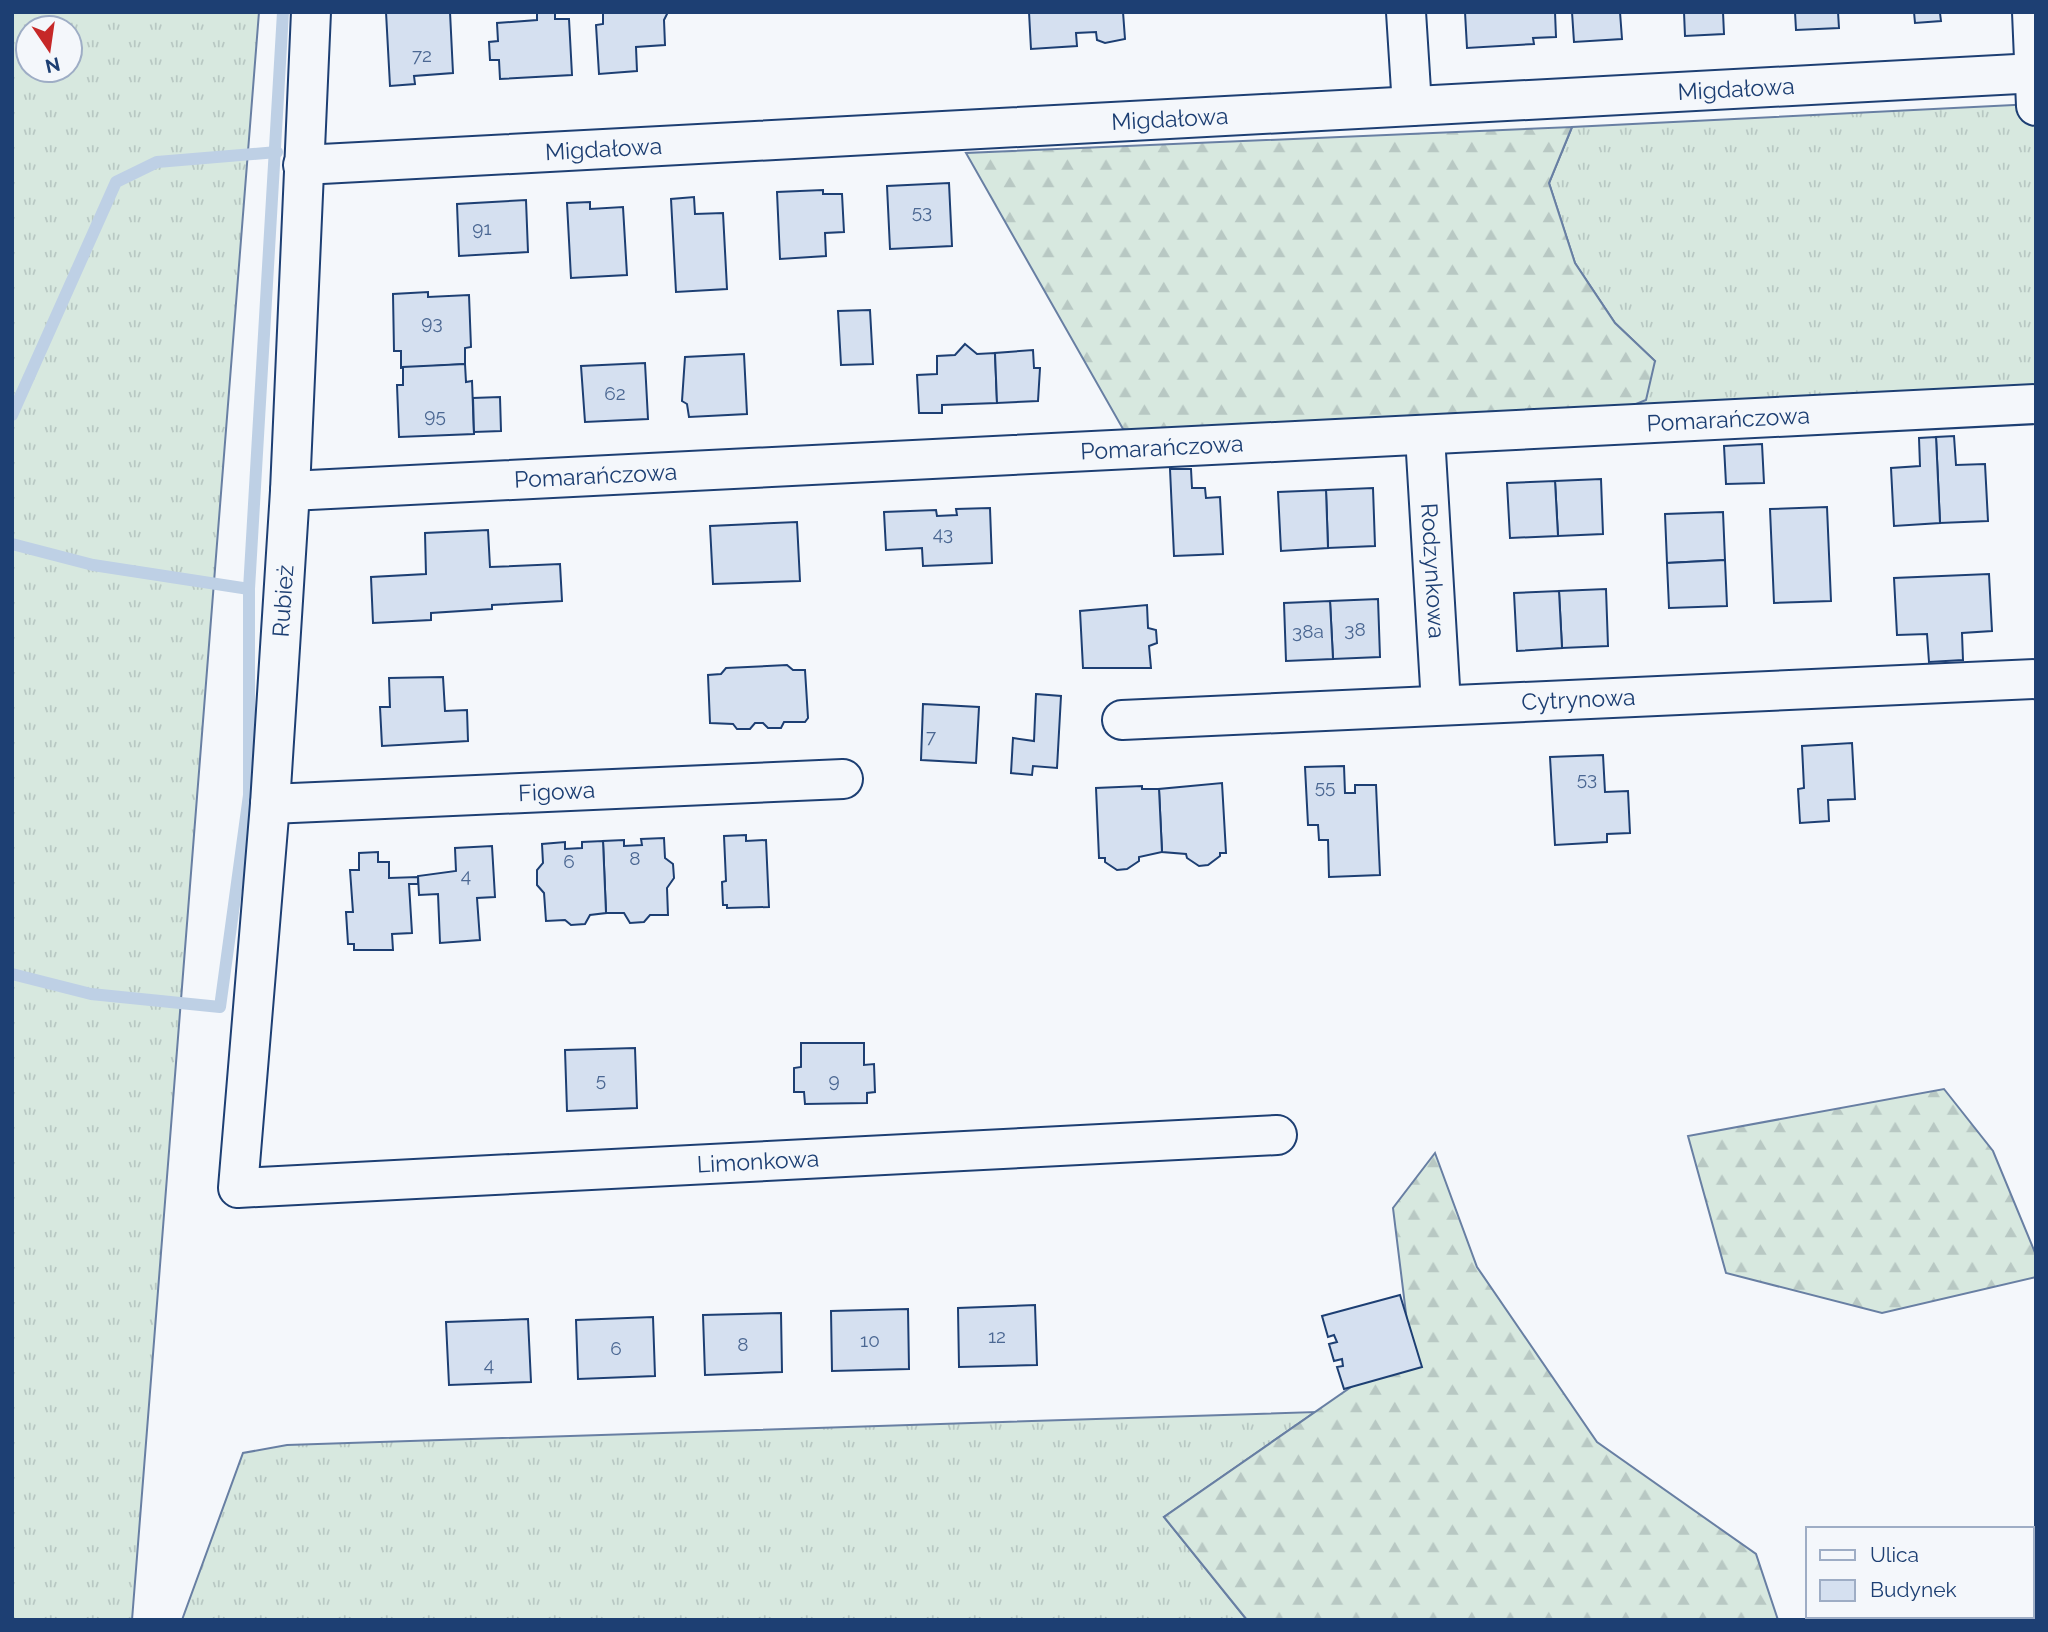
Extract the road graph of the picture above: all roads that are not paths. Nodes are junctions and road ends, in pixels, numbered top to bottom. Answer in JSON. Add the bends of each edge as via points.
{"nodes":[{"id":1,"x":311,"y":12,"type":"edge"},
{"id":2,"x":1406,"y":12,"type":"edge"},
{"id":3,"x":2032,"y":12,"type":"edge"},
{"id":4,"x":2035,"y":84,"type":"edge"},
{"id":5,"x":1412,"y":106,"type":"junction"},
{"id":6,"x":303,"y":165,"type":"junction"},
{"id":7,"x":2036,"y":404,"type":"edge"},
{"id":8,"x":1425,"y":436,"type":"junction"},
{"id":9,"x":290,"y":491,"type":"junction"},
{"id":10,"x":2036,"y":679,"type":"edge"},
{"id":11,"x":1440,"y":704,"type":"junction"},
{"id":12,"x":1122,"y":720,"type":"dead end"},
{"id":13,"x":843,"y":779,"type":"dead end"},
{"id":14,"x":270,"y":804,"type":"junction"},
{"id":15,"x":1277,"y":1135,"type":"dead end"},
{"id":16,"x":238,"y":1188,"type":"joint"}],
"edges":[{"from":1,"to":6,"type":"street","name":"Rubież"},
{"from":2,"to":5,"type":"street"},
{"from":3,"to":4,"type":"street"},
{"from":4,"to":5,"type":"street","name":"Migdałowa"},
{"from":5,"to":6,"type":"street","name":"Migdałowa"},
{"from":6,"to":9,"type":"street","name":"Rubież"},
{"from":7,"to":8,"type":"street","name":"Pomarańczowa"},
{"from":8,"to":9,"type":"street","name":"Pomarańczowa"},
{"from":8,"to":11,"type":"street","name":"Rodzynkowa"},
{"from":9,"to":14,"type":"street","name":"Rubież"},
{"from":10,"to":11,"type":"street","name":"Cytrynowa"},
{"from":11,"to":12,"type":"street","name":"Cytrynowa"},
{"from":13,"to":14,"type":"street","name":"Figowa"},
{"from":14,"to":16,"type":"street","name":"Rubież"},
{"from":15,"to":16,"type":"street","name":"Limonkowa"}]}
